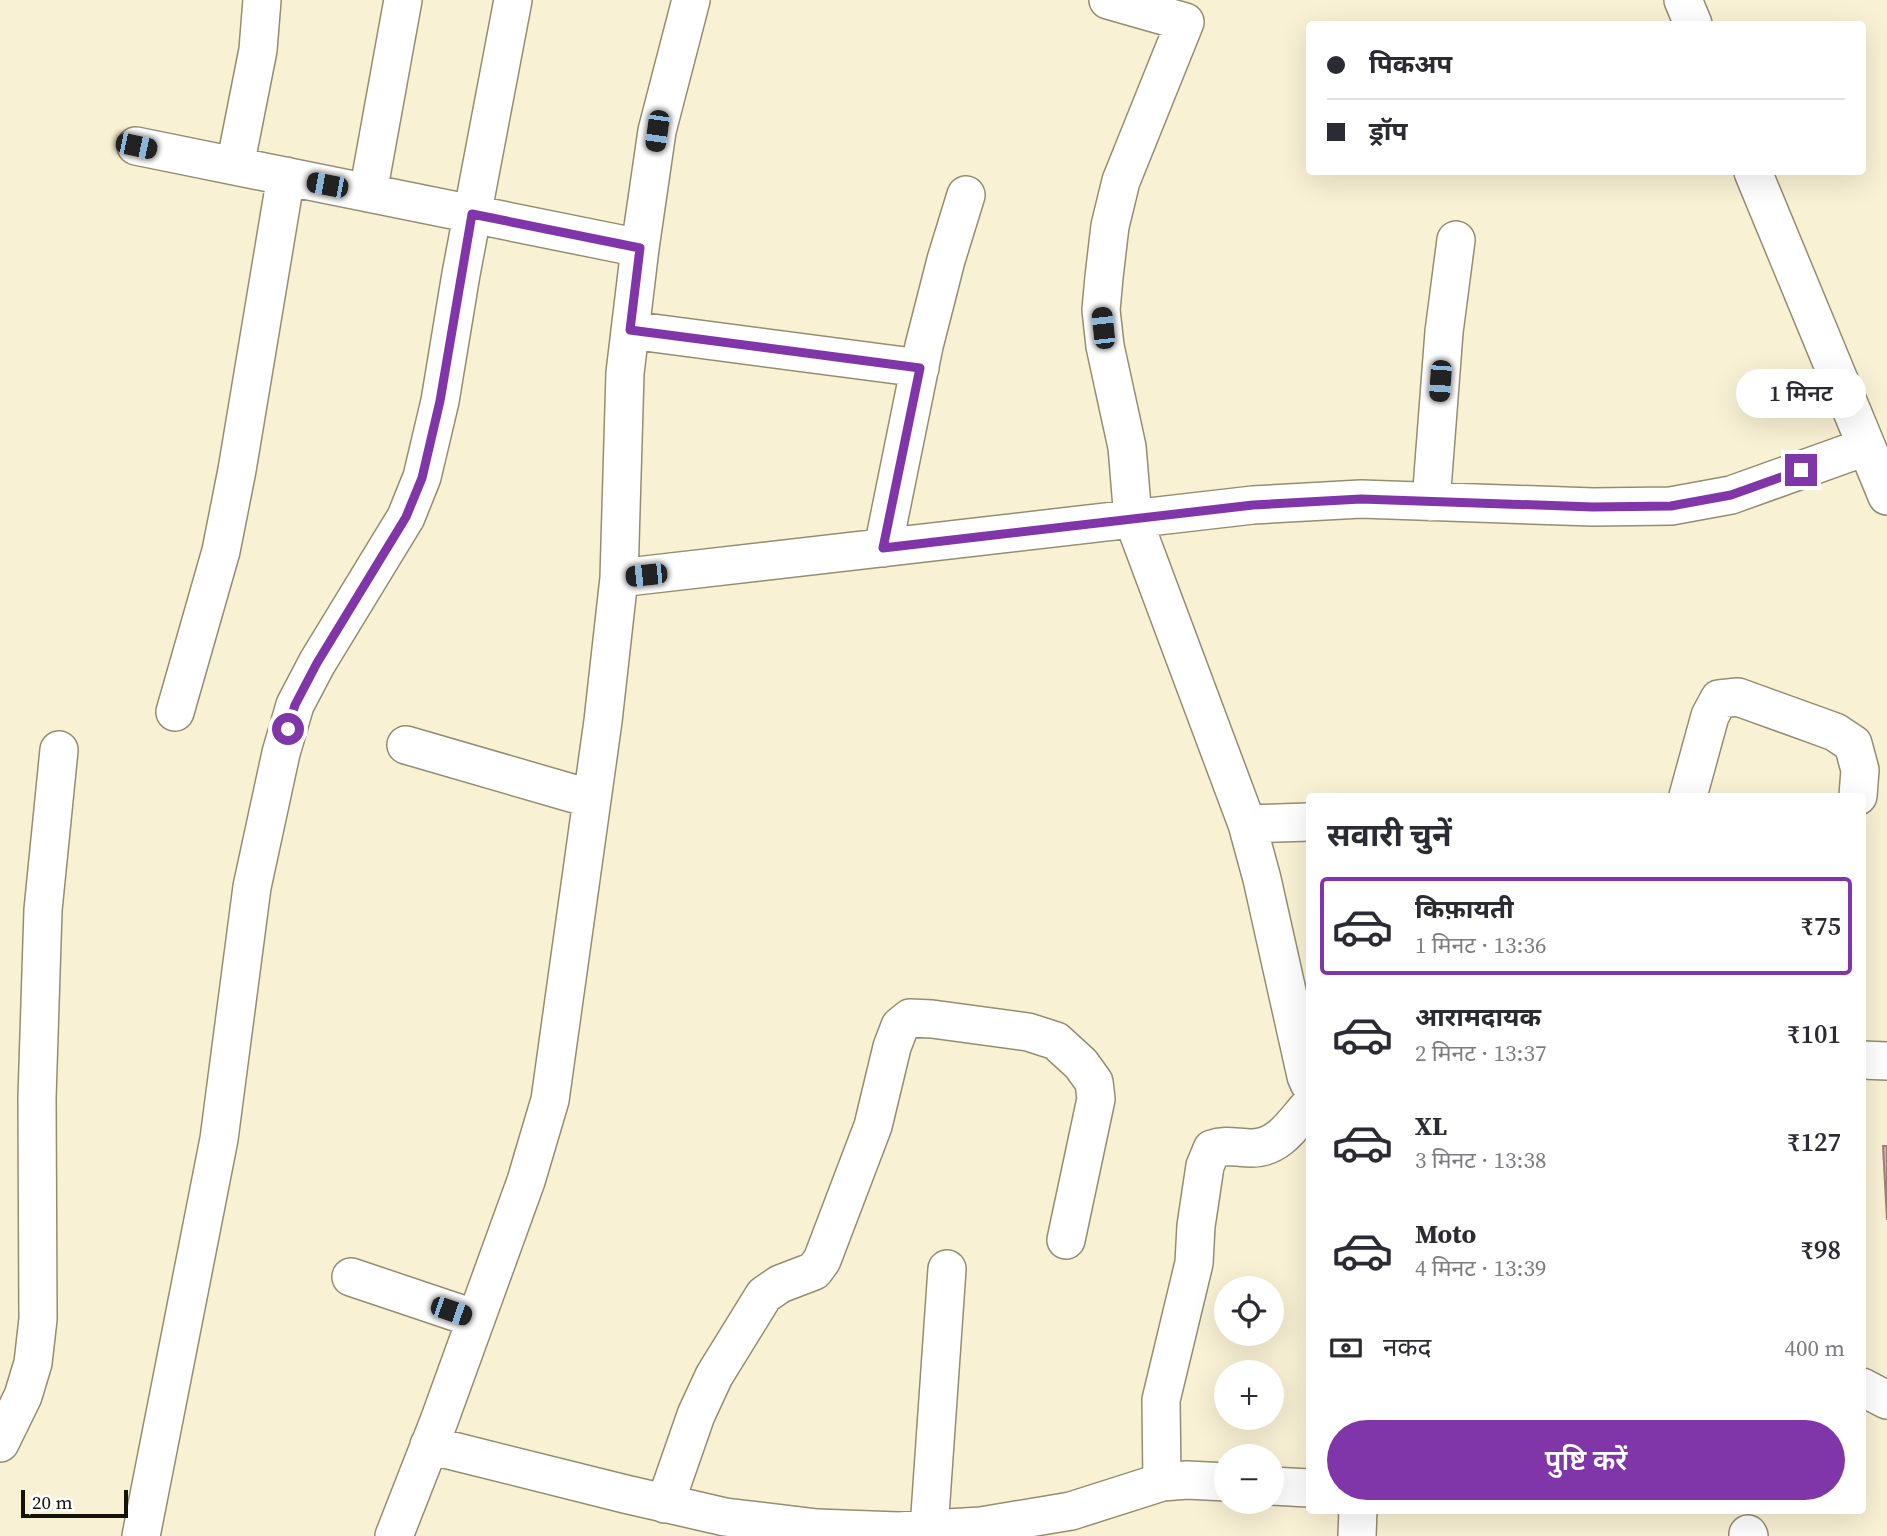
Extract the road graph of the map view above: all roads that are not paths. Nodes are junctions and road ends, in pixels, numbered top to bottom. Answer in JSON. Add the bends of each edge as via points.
{"nodes":[{"id":1,"x":262,"y":0,"type":"edge"},
{"id":2,"x":403,"y":0,"type":"edge"},
{"id":3,"x":513,"y":0,"type":"edge"},
{"id":4,"x":691,"y":0,"type":"edge"},
{"id":5,"x":1108,"y":0,"type":"edge"},
{"id":6,"x":1683,"y":0,"type":"edge"},
{"id":7,"x":1692,"y":21,"type":"edge"},
{"id":8,"x":136,"y":146,"type":"dead end"},
{"id":9,"x":235,"y":166,"type":"junction"},
{"id":10,"x":1754,"y":175,"type":"edge"},
{"id":11,"x":286,"y":176,"type":"junction"},
{"id":12,"x":368,"y":193,"type":"junction"},
{"id":13,"x":966,"y":195,"type":"dead end"},
{"id":14,"x":472,"y":214,"type":"junction"},
{"id":15,"x":1456,"y":240,"type":"dead end"},
{"id":16,"x":640,"y":248,"type":"junction"},
{"id":17,"x":630,"y":330,"type":"junction"},
{"id":18,"x":920,"y":368,"type":"junction"},
{"id":19,"x":1866,"y":447,"type":"junction"},
{"id":20,"x":1887,"y":496,"type":"edge"},
{"id":21,"x":1431,"y":502,"type":"junction"},
{"id":22,"x":1133,"y":519,"type":"junction"},
{"id":23,"x":883,"y":548,"type":"junction"},
{"id":24,"x":620,"y":578,"type":"junction"},
{"id":25,"x":175,"y":712,"type":"dead end"},
{"id":26,"x":406,"y":745,"type":"dead end"},
{"id":27,"x":59,"y":750,"type":"dead end"},
{"id":28,"x":1689,"y":793,"type":"edge"},
{"id":29,"x":1858,"y":793,"type":"edge"},
{"id":30,"x":592,"y":799,"type":"junction"},
{"id":31,"x":1306,"y":822,"type":"edge"},
{"id":32,"x":1247,"y":824,"type":"junction"},
{"id":33,"x":1866,"y":1060,"type":"edge"},
{"id":34,"x":1887,"y":1061,"type":"edge"},
{"id":35,"x":1306,"y":1076,"type":"edge"},
{"id":36,"x":1306,"y":1109,"type":"edge"},
{"id":37,"x":1066,"y":1240,"type":"dead end"},
{"id":38,"x":947,"y":1269,"type":"dead end"},
{"id":39,"x":351,"y":1277,"type":"dead end"},
{"id":40,"x":476,"y":1319,"type":"junction"},
{"id":41,"x":1866,"y":1389,"type":"edge"},
{"id":42,"x":1887,"y":1400,"type":"edge"},
{"id":43,"x":0,"y":1443,"type":"edge"},
{"id":44,"x":429,"y":1445,"type":"junction"},
{"id":45,"x":1214,"y":1481,"type":"edge"},
{"id":46,"x":1162,"y":1482,"type":"junction"},
{"id":47,"x":1284,"y":1487,"type":"edge"},
{"id":48,"x":1306,"y":1489,"type":"edge"},
{"id":49,"x":665,"y":1504,"type":"junction"},
{"id":50,"x":1358,"y":1514,"type":"edge"},
{"id":51,"x":929,"y":1529,"type":"junction"},
{"id":52,"x":141,"y":1536,"type":"edge"},
{"id":53,"x":394,"y":1536,"type":"edge"},
{"id":54,"x":1357,"y":1536,"type":"edge"}],
"edges":[{"from":1,"to":9,"type":"street","via":[[258,50]]},
{"from":2,"to":12,"type":"street"},
{"from":3,"to":14,"type":"street"},
{"from":4,"to":16,"type":"street","via":[[657,131]]},
{"from":5,"to":22,"type":"street","via":[[1185,22],[1121,180],[1104,276],[1105,346],[1127,447]]},
{"from":6,"to":7,"type":"street"},
{"from":8,"to":9,"type":"street"},
{"from":9,"to":11,"type":"street"},
{"from":10,"to":19,"type":"street"},
{"from":11,"to":12,"type":"street"},
{"from":11,"to":25,"type":"street","via":[[222,551]]},
{"from":12,"to":14,"type":"street"},
{"from":13,"to":18,"type":"street"},
{"from":14,"to":16,"type":"street"},
{"from":14,"to":52,"type":"street","via":[[422,478],[406,517],[295,705],[281,752],[252,887],[219,1139]]},
{"from":15,"to":21,"type":"street"},
{"from":16,"to":17,"type":"street"},
{"from":17,"to":18,"type":"street"},
{"from":17,"to":24,"type":"street"},
{"from":18,"to":23,"type":"street"},
{"from":19,"to":20,"type":"street"},
{"from":19,"to":21,"type":"street","via":[[1731,495],[1671,506]]},
{"from":21,"to":22,"type":"street","via":[[1361,499]]},
{"from":22,"to":23,"type":"street"},
{"from":22,"to":32,"type":"street"},
{"from":23,"to":24,"type":"street"},
{"from":24,"to":30,"type":"street"},
{"from":26,"to":30,"type":"street"},
{"from":27,"to":43,"type":"street","via":[[43,910],[37,1098],[38,1319],[33,1363],[23,1396]]},
{"from":28,"to":29,"type":"street","via":[[1710,716],[1719,699],[1738,697],[1835,732],[1853,744],[1860,770]]},
{"from":30,"to":40,"type":"street","via":[[550,1100]]},
{"from":31,"to":32,"type":"street"},
{"from":32,"to":35,"type":"street"},
{"from":33,"to":34,"type":"street"},
{"from":36,"to":46,"type":"street","via":[[1269,1146],[1222,1145],[1212,1149],[1205,1166],[1194,1263],[1161,1401]]},
{"from":37,"to":49,"type":"street","via":[[1096,1099],[1094,1082],[1056,1041],[1028,1032],[911,1018],[900,1026],[892,1047],[873,1126],[822,1260],[814,1271],[764,1295],[714,1376]]},
{"from":38,"to":51,"type":"street"},
{"from":39,"to":40,"type":"street"},
{"from":40,"to":44,"type":"street"},
{"from":41,"to":42,"type":"street"},
{"from":44,"to":49,"type":"street"},
{"from":44,"to":53,"type":"street"},
{"from":45,"to":46,"type":"street"},
{"from":46,"to":51,"type":"street","via":[[1071,1511]]},
{"from":47,"to":48,"type":"street"},
{"from":49,"to":51,"type":"street","via":[[817,1528]]},
{"from":50,"to":54,"type":"street"}]}
